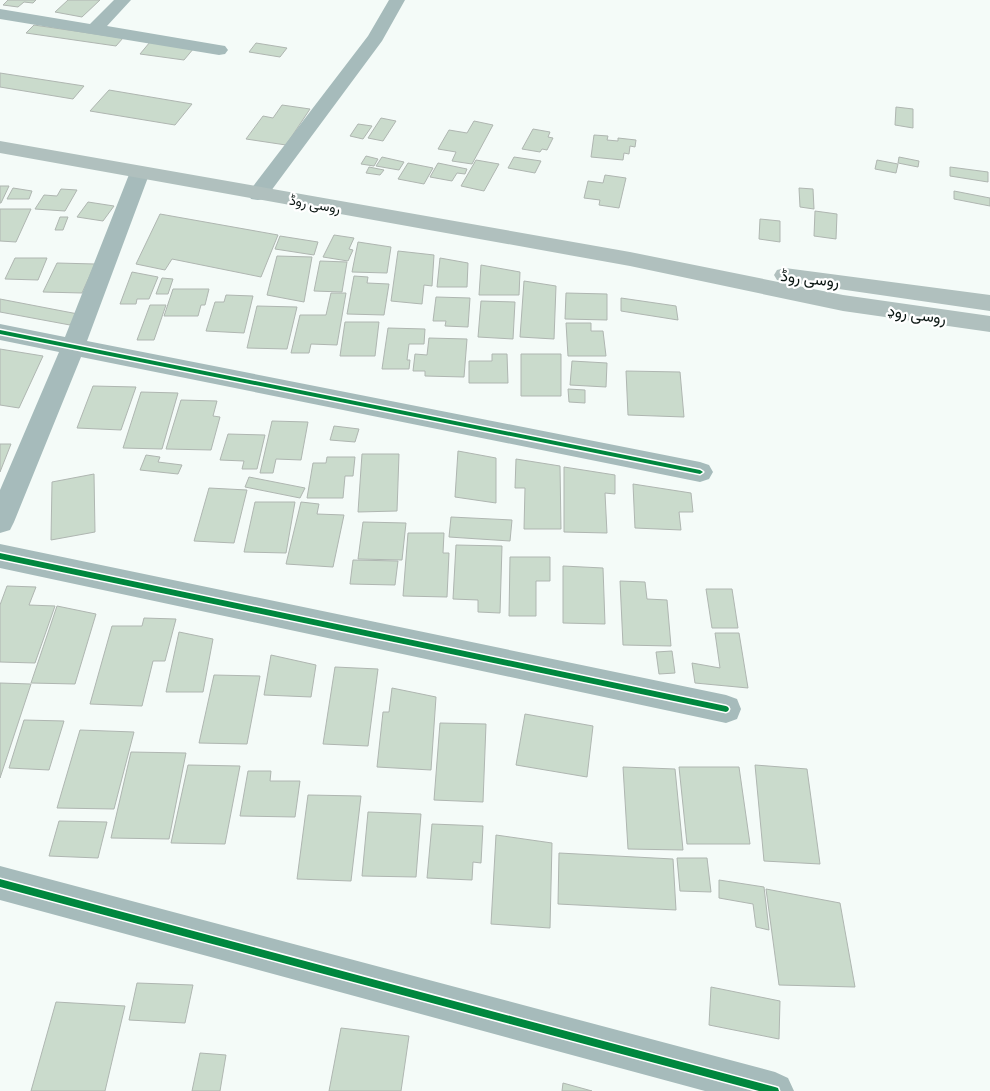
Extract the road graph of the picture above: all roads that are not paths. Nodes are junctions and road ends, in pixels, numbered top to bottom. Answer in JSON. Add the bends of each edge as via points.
{"nodes":[{"id":1,"x":123,"y":0,"type":"edge"},
{"id":2,"x":397,"y":0,"type":"edge"},
{"id":3,"x":0,"y":14,"type":"edge"},
{"id":4,"x":95,"y":29,"type":"junction"},
{"id":5,"x":218,"y":50,"type":"dead end"},
{"id":6,"x":0,"y":147,"type":"edge"},
{"id":7,"x":140,"y":172,"type":"junction"},
{"id":8,"x":258,"y":194,"type":"junction"},
{"id":9,"x":630,"y":259,"type":"junction"},
{"id":10,"x":843,"y":303,"type":"joint"},
{"id":11,"x":990,"y":303,"type":"edge"},
{"id":12,"x":990,"y":324,"type":"edge"},
{"id":13,"x":0,"y":332,"type":"edge"},
{"id":14,"x":73,"y":347,"type":"junction"},
{"id":15,"x":700,"y":472,"type":"dead end"},
{"id":16,"x":0,"y":522,"type":"edge"},
{"id":17,"x":0,"y":556,"type":"edge"},
{"id":18,"x":726,"y":709,"type":"dead end"},
{"id":19,"x":0,"y":883,"type":"edge"},
{"id":20,"x":774,"y":1091,"type":"edge"}],
"edges":[{"from":1,"to":4,"type":"street"},
{"from":2,"to":8,"type":"street","via":[[376,37]]},
{"from":3,"to":4,"type":"street"},
{"from":4,"to":5,"type":"street"},
{"from":6,"to":7,"type":"main road","name":"روسی روڈ"},
{"from":7,"to":8,"type":"main road","name":"روسی روڈ"},
{"from":7,"to":14,"type":"street"},
{"from":8,"to":9,"type":"main road","name":"روسی روڈ"},
{"from":9,"to":10,"type":"main road","name":"روسی روڈ"},
{"from":9,"to":11,"type":"main road","name":"روسی روڈ","via":[[837,281]]},
{"from":10,"to":12,"type":"main road","name":"روسی روډ"},
{"from":13,"to":14,"type":"street"},
{"from":14,"to":15,"type":"street"},
{"from":14,"to":16,"type":"street"},
{"from":17,"to":18,"type":"street"},
{"from":19,"to":20,"type":"street"}]}
